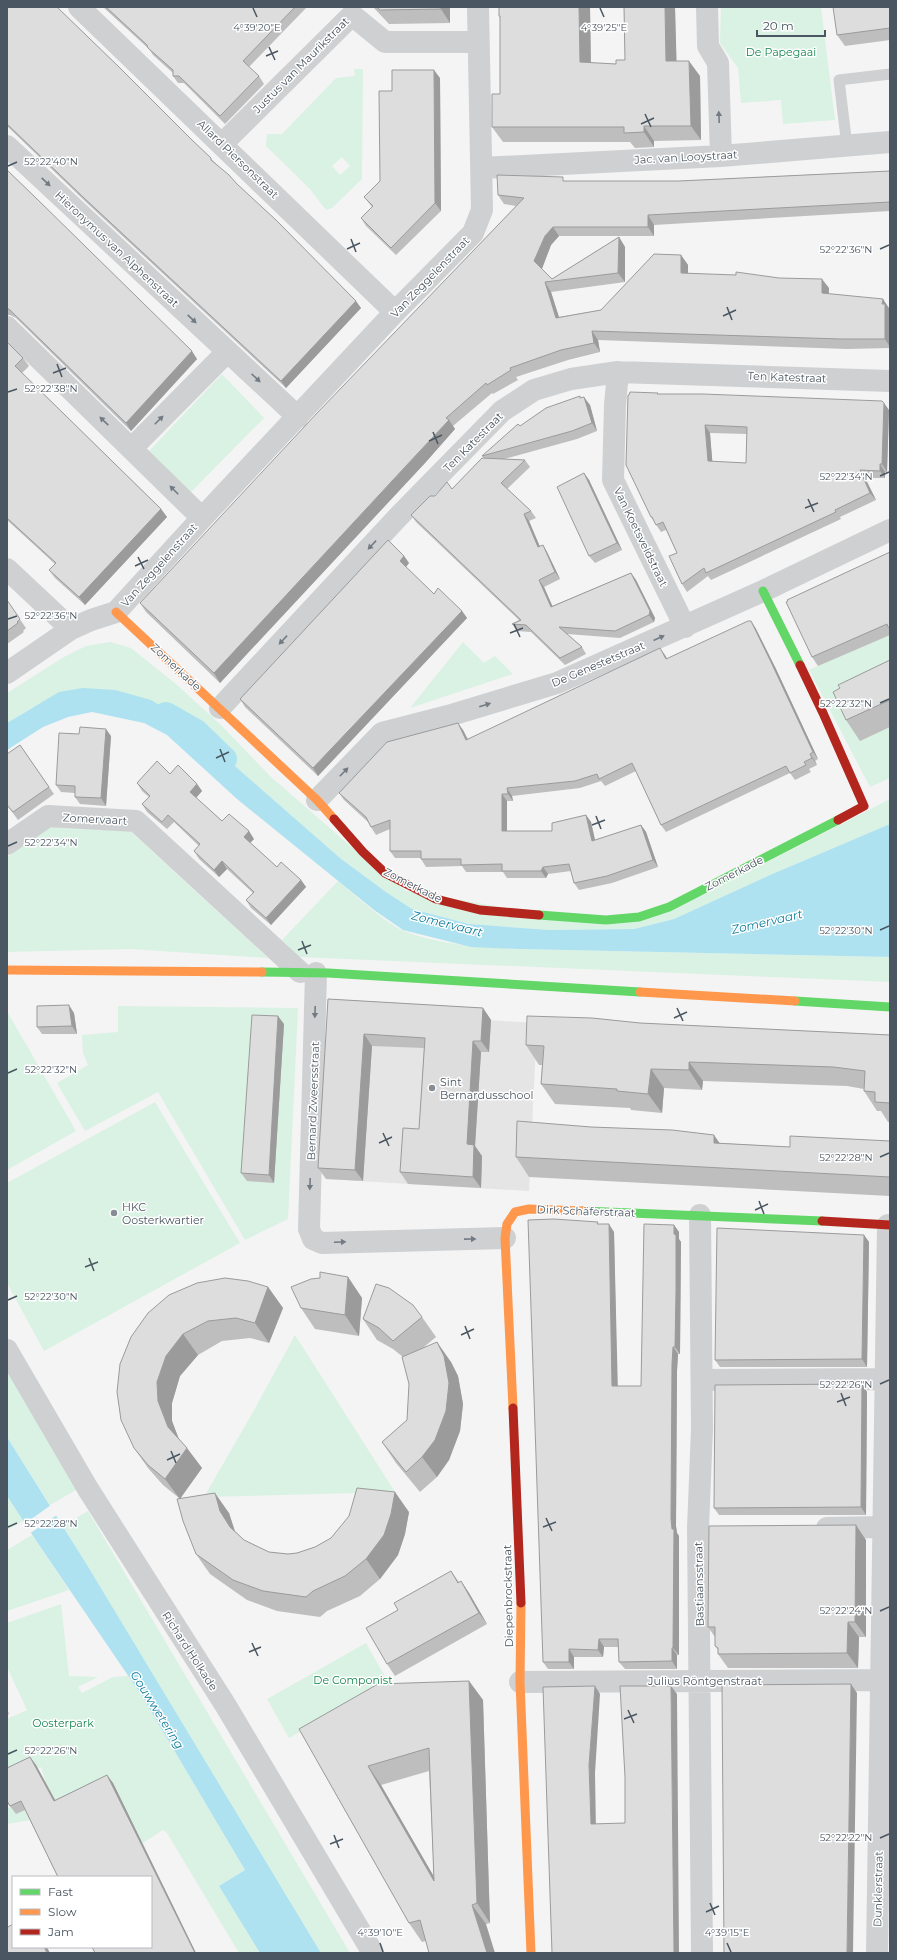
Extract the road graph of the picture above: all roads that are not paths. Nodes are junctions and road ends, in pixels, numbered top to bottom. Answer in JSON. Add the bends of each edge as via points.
{"nodes":[{"id":1,"x":79,"y":7,"type":"edge"},
{"id":2,"x":478,"y":7,"type":"edge"},
{"id":3,"x":707,"y":7,"type":"edge"},
{"id":4,"x":348,"y":11,"type":"edge"},
{"id":5,"x":478,"y":42,"type":"junction"},
{"id":6,"x":890,"y":74,"type":"edge"},
{"id":7,"x":890,"y":142,"type":"edge"},
{"id":8,"x":222,"y":144,"type":"junction"},
{"id":9,"x":7,"y":146,"type":"edge"},
{"id":10,"x":847,"y":146,"type":"junction"},
{"id":11,"x":721,"y":156,"type":"junction"},
{"id":12,"x":482,"y":168,"type":"junction"},
{"id":13,"x":395,"y":312,"type":"junction"},
{"id":14,"x":7,"y":327,"type":"edge"},
{"id":15,"x":227,"y":352,"type":"junction"},
{"id":16,"x":618,"y":372,"type":"junction"},
{"id":17,"x":890,"y":381,"type":"edge"},
{"id":18,"x":298,"y":417,"type":"junction"},
{"id":19,"x":132,"y":448,"type":"junction"},
{"id":20,"x":202,"y":518,"type":"junction"},
{"id":21,"x":890,"y":530,"type":"edge"},
{"id":22,"x":7,"y":569,"type":"edge"},
{"id":23,"x":763,"y":591,"type":"junction"},
{"id":24,"x":116,"y":612,"type":"junction"},
{"id":25,"x":685,"y":627,"type":"junction"},
{"id":26,"x":71,"y":629,"type":"junction"},
{"id":27,"x":7,"y":673,"type":"edge"},
{"id":28,"x":220,"y":708,"type":"junction"},
{"id":29,"x":317,"y":800,"type":"junction"},
{"id":30,"x":7,"y":844,"type":"edge"},
{"id":31,"x":7,"y":970,"type":"edge"},
{"id":32,"x":308,"y":972,"type":"junction"},
{"id":33,"x":890,"y":1007,"type":"edge"},
{"id":34,"x":700,"y":1215,"type":"junction"},
{"id":35,"x":889,"y":1225,"type":"edge"},
{"id":36,"x":504,"y":1238,"type":"junction"},
{"id":37,"x":7,"y":1350,"type":"edge"},
{"id":38,"x":885,"y":1379,"type":"junction"},
{"id":39,"x":702,"y":1380,"type":"junction"},
{"id":40,"x":884,"y":1527,"type":"junction"},
{"id":41,"x":698,"y":1528,"type":"junction"},
{"id":42,"x":721,"y":1528,"type":"edge"},
{"id":43,"x":806,"y":1528,"type":"edge"},
{"id":44,"x":886,"y":1680,"type":"edge"},
{"id":45,"x":701,"y":1681,"type":"junction"},
{"id":46,"x":520,"y":1682,"type":"junction"},
{"id":47,"x":374,"y":1953,"type":"edge"},
{"id":48,"x":531,"y":1953,"type":"edge"},
{"id":49,"x":702,"y":1953,"type":"edge"},
{"id":50,"x":877,"y":1953,"type":"edge"}],
"edges":[{"from":1,"to":8,"type":"street","name":"Allard Piersonstraat"},
{"from":2,"to":5,"type":"street","name":"Van Zeggelenstraat"},
{"from":11,"to":3,"type":"street","one_way":true,"via":[[718,63],[708,46]]},
{"from":4,"to":5,"type":"street","name":"Justus van Maurikstraat","via":[[385,42]]},
{"from":4,"to":8,"type":"street","name":"Justus van Maurikstraat"},
{"from":5,"to":12,"type":"street","name":"Van Zeggelenstraat"},
{"from":6,"to":10,"type":"lane","via":[[839,80]]},
{"from":7,"to":10,"type":"street","name":"Jac. van Looystraat"},
{"from":8,"to":13,"type":"street","name":"Allard Piersonstraat"},
{"from":9,"to":15,"type":"street","name":"Hieronymus van Alphenstraat","one_way":true},
{"from":10,"to":11,"type":"street","name":"Jac. van Looystraat"},
{"from":11,"to":12,"type":"street","name":"Jac. van Looystraat"},
{"from":12,"to":13,"type":"street","name":"Van Zeggelenstraat","via":[[482,210],[472,233]]},
{"from":13,"to":18,"type":"street","name":"Van Zeggelenstraat"},
{"from":19,"to":14,"type":"street","name":"Van Zeggelenstraat","one_way":true},
{"from":15,"to":18,"type":"street","one_way":true},
{"from":19,"to":15,"type":"street","one_way":true},
{"from":16,"to":17,"type":"street","name":"Ten Katestraat"},
{"from":16,"to":25,"type":"street","name":"Van Koetsveldstraat","via":[[613,480]]},
{"from":16,"to":28,"type":"street","name":"Ten Katestraat","one_way":true,"via":[[571,379],[534,390],[502,411],[399,516]]},
{"from":18,"to":20,"type":"street","name":"Van Zeggelenstraat"},
{"from":20,"to":19,"type":"street","name":"Van Zeggelenstraat","one_way":true},
{"from":20,"to":24,"type":"street","name":"Van Zeggelenstraat"},
{"from":21,"to":23,"type":"street","name":"De Genestetstraat"},
{"from":22,"to":26,"type":"street"},
{"from":23,"to":25,"type":"street","name":"De Genestetstraat"},
{"from":23,"to":29,"type":"street","name":"Zomerkade","via":[[824,713],[864,806],[669,907],[638,917],[606,920],[480,910],[436,899],[385,872],[362,852]]},
{"from":24,"to":26,"type":"street"},
{"from":24,"to":28,"type":"street","name":"Zomerkade"},
{"from":29,"to":25,"type":"street","name":"De Genestetstraat","one_way":true,"via":[[382,734],[557,683]]},
{"from":26,"to":27,"type":"street"},
{"from":28,"to":29,"type":"street","name":"Zomerkade"},
{"from":30,"to":32,"type":"street","name":"Zomervaart","via":[[48,816],[136,821]]},
{"from":31,"to":32,"type":"street"},
{"from":32,"to":33,"type":"street"},
{"from":32,"to":36,"type":"street","name":"Bernard Zweersstraat","one_way":true,"via":[[309,1229],[313,1239],[322,1243]]},
{"from":34,"to":35,"type":"street","name":"Dirk Schäferstraat"},
{"from":34,"to":36,"type":"street","name":"Dirk Schäferstraat","via":[[529,1209],[515,1212],[507,1224]]},
{"from":34,"to":39,"type":"street","name":"Bastiaansstraat"},
{"from":35,"to":38,"type":"street","name":"Dunklerstraat"},
{"from":36,"to":46,"type":"street","name":"Diepenbrockstraat","via":[[521,1577]]},
{"from":37,"to":47,"type":"street","name":"Richard Holkade","via":[[88,1489],[226,1706]]},
{"from":38,"to":39,"type":"street"},
{"from":38,"to":40,"type":"street","name":"Dunklerstraat"},
{"from":39,"to":41,"type":"street","name":"Bastiaansstraat"},
{"from":40,"to":43,"type":"street"},
{"from":40,"to":44,"type":"street","name":"Dunklerstraat"},
{"from":41,"to":42,"type":"street"},
{"from":41,"to":45,"type":"street","name":"Bastiaansstraat"},
{"from":44,"to":45,"type":"street","name":"Julius Röntgenstraat"},
{"from":44,"to":50,"type":"street","name":"Dunklerstraat"},
{"from":45,"to":46,"type":"street","name":"Julius Röntgenstraat"},
{"from":45,"to":49,"type":"street","name":"Bastiaansstraat"},
{"from":46,"to":48,"type":"street","name":"Diepenbrockstraat"}]}
